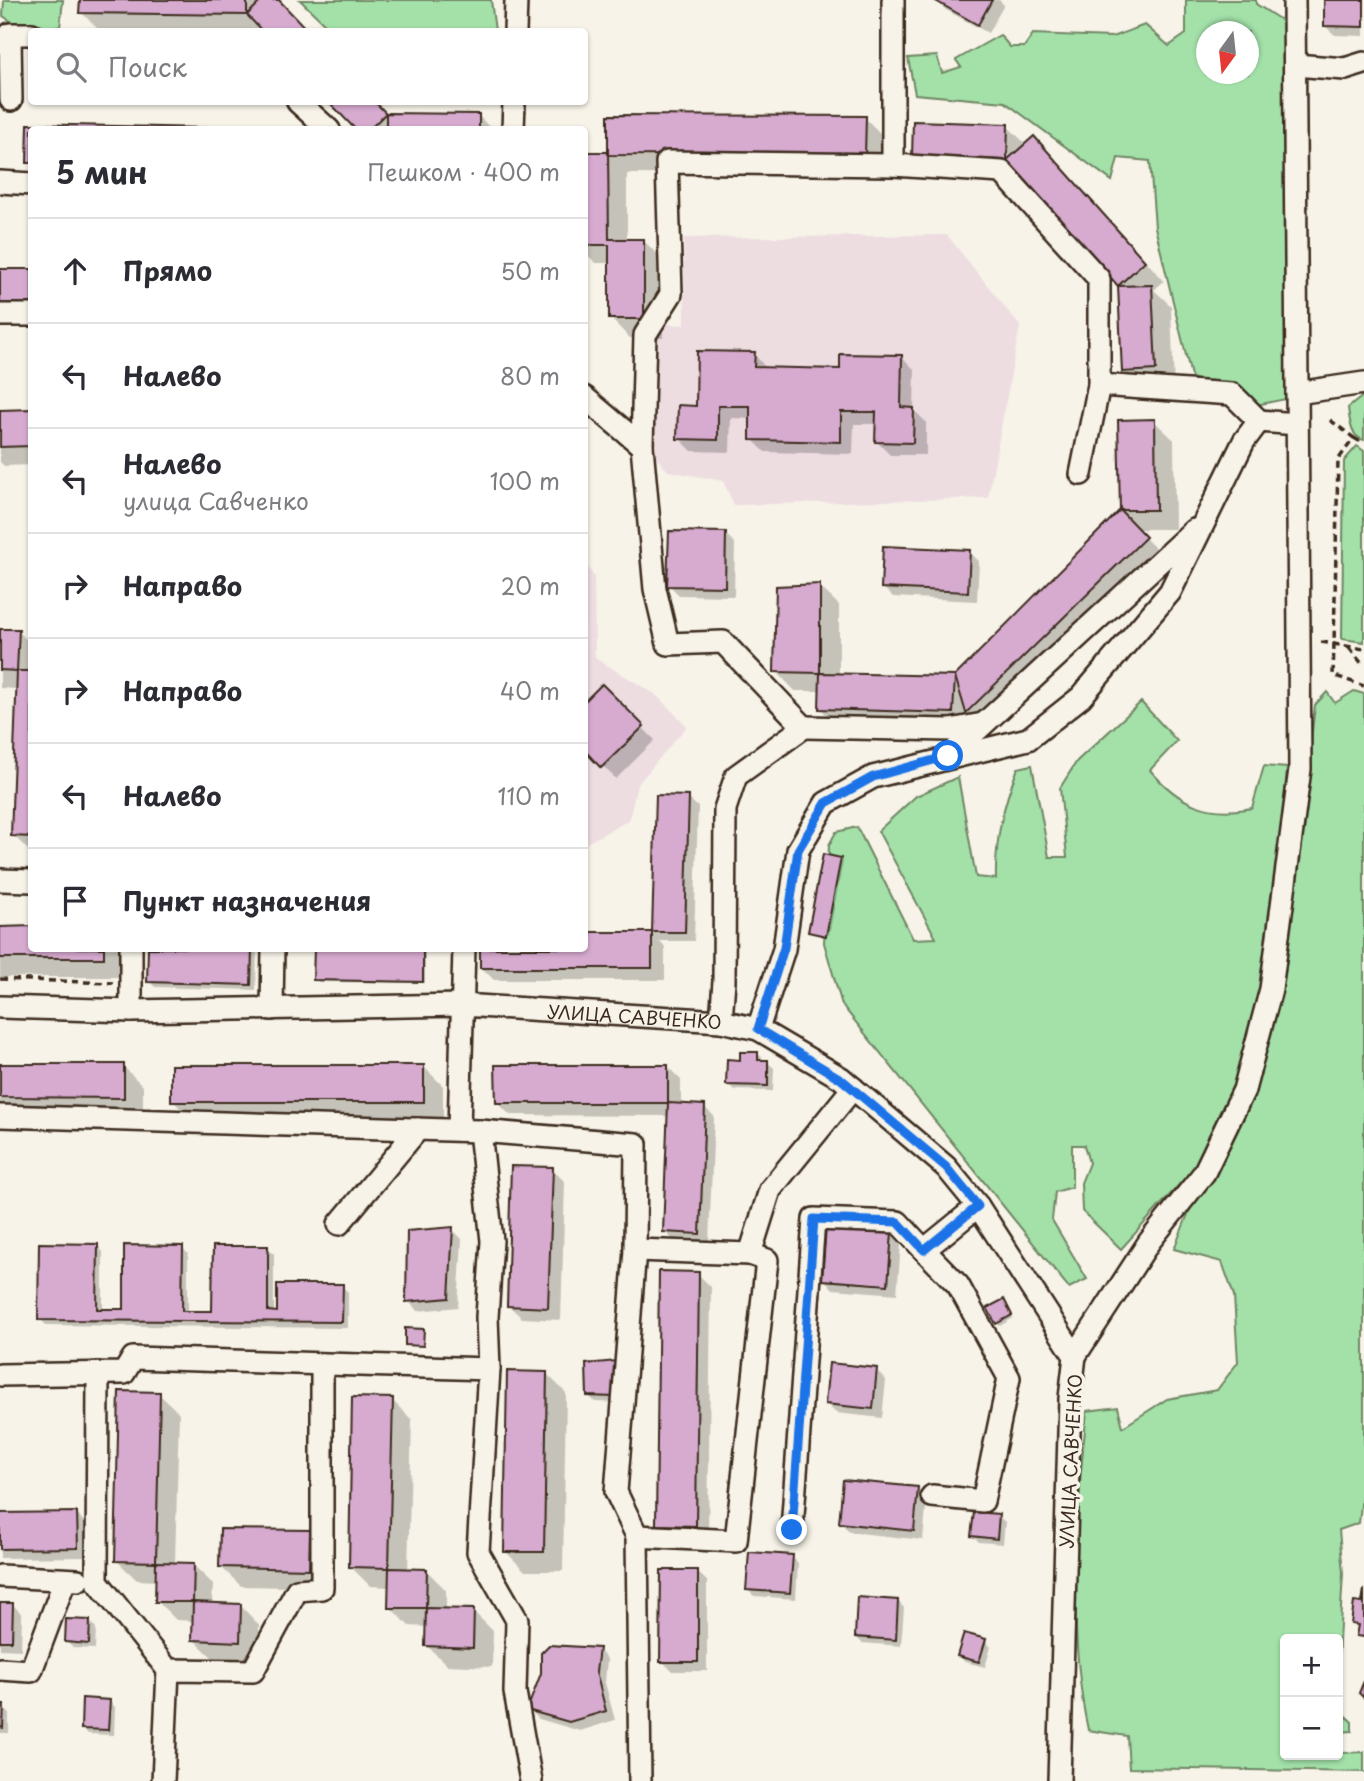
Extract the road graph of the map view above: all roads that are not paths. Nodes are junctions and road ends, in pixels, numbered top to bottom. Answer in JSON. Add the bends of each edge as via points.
{"nodes":[{"id":1,"x":516,"y":0,"type":"edge"},
{"id":2,"x":893,"y":0,"type":"edge"},
{"id":3,"x":1294,"y":0,"type":"edge"},
{"id":4,"x":515,"y":28,"type":"edge"},
{"id":5,"x":14,"y":30,"type":"edge"},
{"id":6,"x":1364,"y":63,"type":"edge"},
{"id":7,"x":1294,"y":65,"type":"junction"},
{"id":8,"x":11,"y":100,"type":"dead end"},
{"id":9,"x":301,"y":105,"type":"edge"},
{"id":10,"x":514,"y":105,"type":"edge"},
{"id":11,"x":325,"y":126,"type":"edge"},
{"id":12,"x":513,"y":126,"type":"edge"},
{"id":13,"x":893,"y":164,"type":"junction"},
{"id":14,"x":0,"y":182,"type":"edge"},
{"id":15,"x":28,"y":184,"type":"edge"},
{"id":16,"x":0,"y":315,"type":"edge"},
{"id":17,"x":28,"y":316,"type":"edge"},
{"id":18,"x":1364,"y":383,"type":"edge"},
{"id":19,"x":1099,"y":385,"type":"junction"},
{"id":20,"x":1297,"y":393,"type":"junction"},
{"id":21,"x":588,"y":400,"type":"edge"},
{"id":22,"x":1259,"y":421,"type":"junction"},
{"id":23,"x":1297,"y":424,"type":"junction"},
{"id":24,"x":642,"y":446,"type":"junction"},
{"id":25,"x":1081,"y":474,"type":"dead end"},
{"id":26,"x":1203,"y":521,"type":"junction"},
{"id":27,"x":984,"y":723,"type":"junction"},
{"id":28,"x":804,"y":727,"type":"junction"},
{"id":29,"x":948,"y":756,"type":"junction"},
{"id":30,"x":0,"y":880,"type":"edge"},
{"id":31,"x":28,"y":881,"type":"edge"},
{"id":32,"x":131,"y":952,"type":"edge"},
{"id":33,"x":273,"y":952,"type":"edge"},
{"id":34,"x":464,"y":952,"type":"edge"},
{"id":35,"x":462,"y":1006,"type":"junction"},
{"id":36,"x":0,"y":1007,"type":"edge"},
{"id":37,"x":272,"y":1009,"type":"junction"},
{"id":38,"x":131,"y":1012,"type":"junction"},
{"id":39,"x":721,"y":1021,"type":"junction"},
{"id":40,"x":758,"y":1029,"type":"junction"},
{"id":41,"x":853,"y":1088,"type":"junction"},
{"id":42,"x":0,"y":1116,"type":"edge"},
{"id":43,"x":418,"y":1129,"type":"junction"},
{"id":44,"x":469,"y":1131,"type":"junction"},
{"id":45,"x":978,"y":1206,"type":"junction"},
{"id":46,"x":339,"y":1224,"type":"dead end"},
{"id":47,"x":635,"y":1250,"type":"junction"},
{"id":48,"x":924,"y":1250,"type":"junction"},
{"id":49,"x":750,"y":1254,"type":"junction"},
{"id":50,"x":1075,"y":1356,"type":"junction"},
{"id":51,"x":322,"y":1364,"type":"junction"},
{"id":52,"x":489,"y":1369,"type":"junction"},
{"id":53,"x":98,"y":1373,"type":"junction"},
{"id":54,"x":0,"y":1375,"type":"edge"},
{"id":55,"x":932,"y":1496,"type":"dead end"},
{"id":56,"x":792,"y":1530,"type":"dead end"},
{"id":57,"x":637,"y":1536,"type":"junction"},
{"id":58,"x":0,"y":1576,"type":"edge"},
{"id":59,"x":65,"y":1580,"type":"junction"},
{"id":60,"x":97,"y":1581,"type":"junction"},
{"id":61,"x":0,"y":1669,"type":"edge"},
{"id":62,"x":169,"y":1670,"type":"junction"},
{"id":63,"x":163,"y":1781,"type":"edge"},
{"id":64,"x":531,"y":1781,"type":"edge"},
{"id":65,"x":640,"y":1781,"type":"edge"},
{"id":66,"x":1059,"y":1781,"type":"edge"}],
"edges":[{"from":1,"to":4,"type":"street"},
{"from":2,"to":13,"type":"street"},
{"from":3,"to":7,"type":"street"},
{"from":5,"to":8,"type":"street"},
{"from":6,"to":7,"type":"street","via":[[1345,69]]},
{"from":7,"to":20,"type":"street"},
{"from":9,"to":11,"type":"street"},
{"from":10,"to":12,"type":"street"},
{"from":13,"to":19,"type":"street","via":[[1002,172],[1099,279]]},
{"from":13,"to":24,"type":"street","via":[[667,162],[671,294],[645,335]]},
{"from":14,"to":15,"type":"street"},
{"from":16,"to":17,"type":"street"},
{"from":18,"to":20,"type":"street"},
{"from":19,"to":22,"type":"street","via":[[1232,394]]},
{"from":19,"to":25,"type":"street"},
{"from":20,"to":23,"type":"street"},
{"from":21,"to":24,"type":"street"},
{"from":22,"to":23,"type":"street"},
{"from":22,"to":26,"type":"street"},
{"from":23,"to":50,"type":"street","via":[[1300,769],[1271,989],[1244,1090],[1203,1173],[1149,1242]]},
{"from":24,"to":28,"type":"street","via":[[655,589],[668,644],[723,642]]},
{"from":26,"to":27,"type":"street"},
{"from":26,"to":29,"type":"street","via":[[1170,592],[1082,697],[1028,739]]},
{"from":27,"to":28,"type":"street","via":[[950,730]]},
{"from":27,"to":29,"type":"street"},
{"from":28,"to":39,"type":"street","via":[[736,776],[725,810]]},
{"from":29,"to":40,"type":"street","via":[[873,777],[826,803],[798,850],[784,948]]},
{"from":30,"to":31,"type":"street"},
{"from":32,"to":38,"type":"street"},
{"from":33,"to":37,"type":"street"},
{"from":34,"to":35,"type":"street"},
{"from":35,"to":37,"type":"street","name":"УЛИЦА САВЧЕНКО"},
{"from":35,"to":39,"type":"street","name":"УЛИЦА САВЧЕНКО"},
{"from":35,"to":44,"type":"street"},
{"from":36,"to":38,"type":"street","name":"УЛИЦА САВЧЕНКО"},
{"from":37,"to":38,"type":"street","name":"УЛИЦА САВЧЕНКО"},
{"from":39,"to":40,"type":"street","name":"УЛИЦА САВЧЕНКО"},
{"from":40,"to":41,"type":"street","name":"УЛИЦА САВЧЕНКО"},
{"from":41,"to":45,"type":"street","name":"УЛИЦА САВЧЕНКО","via":[[946,1167]]},
{"from":41,"to":49,"type":"street","via":[[770,1190]]},
{"from":42,"to":43,"type":"street"},
{"from":43,"to":44,"type":"street"},
{"from":43,"to":46,"type":"street"},
{"from":44,"to":47,"type":"street","via":[[636,1144]]},
{"from":44,"to":52,"type":"street","via":[[492,1241]]},
{"from":45,"to":48,"type":"street"},
{"from":45,"to":50,"type":"street","name":"УЛИЦА САВЧЕНКО"},
{"from":47,"to":49,"type":"street"},
{"from":47,"to":57,"type":"street","via":[[616,1492]]},
{"from":48,"to":55,"type":"street","via":[[958,1285],[1009,1378],[983,1501]]},
{"from":48,"to":56,"type":"street","via":[[898,1222],[814,1219]]},
{"from":49,"to":57,"type":"street","via":[[767,1260],[736,1541]]},
{"from":50,"to":66,"type":"street","name":"УЛИЦА САВЧЕНКО"},
{"from":51,"to":52,"type":"street"},
{"from":51,"to":53,"type":"street","via":[[133,1358],[124,1373]]},
{"from":51,"to":62,"type":"street","via":[[322,1588],[297,1590],[253,1671]]},
{"from":52,"to":64,"type":"street","via":[[478,1552],[517,1620],[514,1692]]},
{"from":53,"to":54,"type":"street"},
{"from":53,"to":60,"type":"street"},
{"from":57,"to":65,"type":"street"},
{"from":58,"to":59,"type":"street"},
{"from":59,"to":60,"type":"street"},
{"from":59,"to":61,"type":"street","via":[[30,1671]]},
{"from":60,"to":62,"type":"street"},
{"from":62,"to":63,"type":"street"}]}
